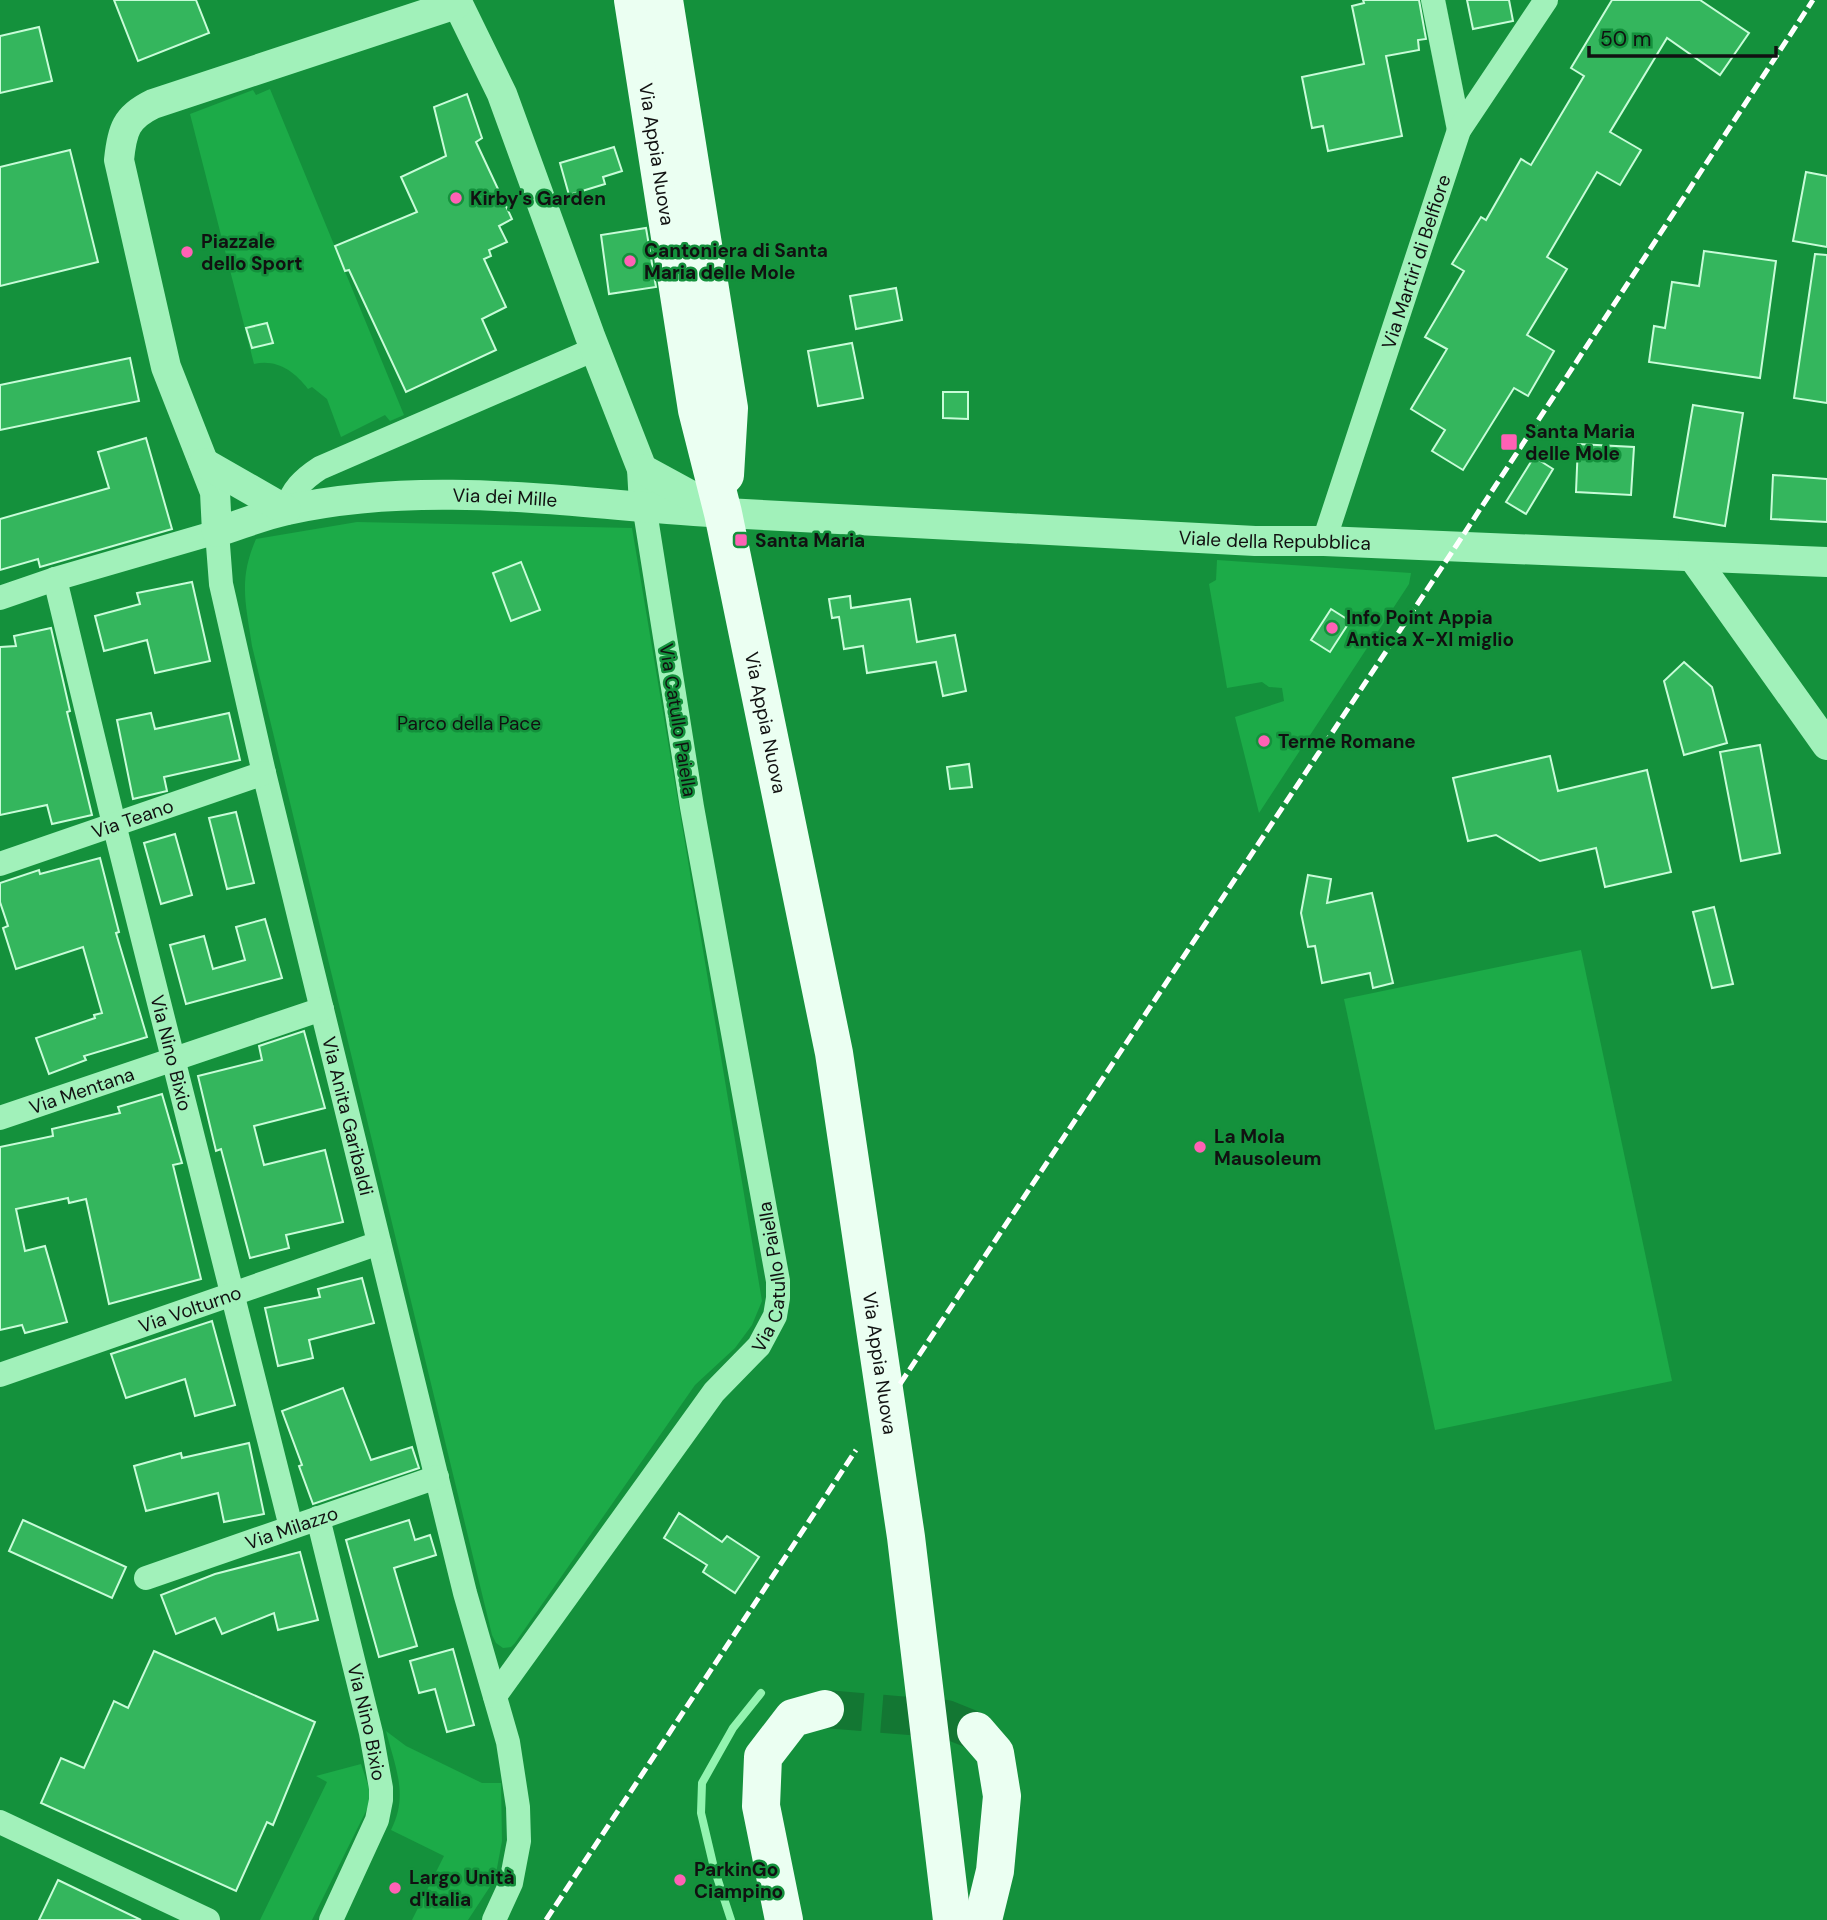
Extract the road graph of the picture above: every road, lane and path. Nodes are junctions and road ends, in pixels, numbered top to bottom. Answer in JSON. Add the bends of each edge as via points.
{"nodes":[{"id":1,"x":633,"y":0,"type":"edge"},
{"id":2,"x":664,"y":0,"type":"edge"},
{"id":3,"x":1433,"y":0,"type":"edge"},
{"id":4,"x":1546,"y":0,"type":"edge"},
{"id":5,"x":456,"y":2,"type":"edge"},
{"id":6,"x":1460,"y":130,"type":"junction"},
{"id":7,"x":595,"y":349,"type":"junction"},
{"id":8,"x":204,"y":463,"type":"junction"},
{"id":9,"x":642,"y":469,"type":"junction"},
{"id":10,"x":644,"y":505,"type":"junction"},
{"id":11,"x":286,"y":510,"type":"junction"},
{"id":12,"x":723,"y":513,"type":"junction"},
{"id":13,"x":216,"y":532,"type":"junction"},
{"id":14,"x":1324,"y":541,"type":"junction"},
{"id":15,"x":1693,"y":556,"type":"junction"},
{"id":16,"x":1827,"y":562,"type":"edge"},
{"id":17,"x":55,"y":579,"type":"junction"},
{"id":18,"x":0,"y":598,"type":"edge"},
{"id":19,"x":1827,"y":745,"type":"edge"},
{"id":20,"x":264,"y":773,"type":"junction"},
{"id":21,"x":783,"y":810,"type":"junction"},
{"id":22,"x":114,"y":824,"type":"junction"},
{"id":23,"x":0,"y":864,"type":"edge"},
{"id":24,"x":322,"y":1009,"type":"junction"},
{"id":25,"x":173,"y":1059,"type":"junction"},
{"id":26,"x":0,"y":1118,"type":"edge"},
{"id":27,"x":379,"y":1242,"type":"junction"},
{"id":28,"x":232,"y":1294,"type":"junction"},
{"id":29,"x":0,"y":1375,"type":"edge"},
{"id":30,"x":438,"y":1477,"type":"junction"},
{"id":31,"x":318,"y":1518,"type":"junction"},
{"id":32,"x":291,"y":1527,"type":"junction"},
{"id":33,"x":146,"y":1578,"type":"dead end"},
{"id":34,"x":495,"y":1696,"type":"junction"},
{"id":35,"x":825,"y":1709,"type":"tunnel mouth"},
{"id":36,"x":976,"y":1731,"type":"tunnel mouth"},
{"id":37,"x":0,"y":1822,"type":"edge"},
{"id":38,"x":208,"y":1920,"type":"edge"},
{"id":39,"x":331,"y":1920,"type":"edge"},
{"id":40,"x":494,"y":1920,"type":"edge"},
{"id":41,"x":785,"y":1920,"type":"edge"},
{"id":42,"x":929,"y":1920,"type":"edge"},
{"id":43,"x":952,"y":1920,"type":"edge"},
{"id":44,"x":983,"y":1920,"type":"edge"}],
"edges":[{"from":1,"to":12,"type":"main road","name":"Via Appia Nuova","via":[[697,410]]},
{"from":2,"to":12,"type":"main road","name":"Via Appia Nuova","via":[[729,408]]},
{"from":3,"to":6,"type":"street"},
{"from":4,"to":6,"type":"street","name":"Via Martiri di Belfiore"},
{"from":5,"to":7,"type":"street","via":[[502,94]]},
{"from":5,"to":8,"type":"street","via":[[153,104],[135,113],[127,125],[118,160],[166,367]]},
{"from":6,"to":14,"type":"street","name":"Via Martiri di Belfiore"},
{"from":7,"to":9,"type":"street"},
{"from":7,"to":11,"type":"street","via":[[320,468],[300,483]]},
{"from":8,"to":11,"type":"street"},
{"from":8,"to":13,"type":"street","via":[[215,492]]},
{"from":9,"to":10,"type":"street"},
{"from":9,"to":12,"type":"street"},
{"from":10,"to":11,"type":"street","name":"Via dei Mille","via":[[427,494]]},
{"from":10,"to":12,"type":"street","name":"Via dei Mille"},
{"from":10,"to":34,"type":"street","name":"Via Catullo Paiella","via":[[778,1298],[759,1346],[715,1392]]},
{"from":11,"to":13,"type":"street","name":"Via dei Mille"},
{"from":12,"to":14,"type":"street","name":"Viale della Repubblica"},
{"from":12,"to":21,"type":"main road","name":"Via Appia Nuova"},
{"from":13,"to":17,"type":"street","name":"Via dei Mille"},
{"from":13,"to":20,"type":"street","name":"Via Anita Garibaldi","via":[[221,584]]},
{"from":14,"to":15,"type":"street","name":"Viale della Repubblica"},
{"from":15,"to":16,"type":"street","name":"Viale della Repubblica"},
{"from":15,"to":19,"type":"street"},
{"from":17,"to":18,"type":"street","name":"Via dei Mille"},
{"from":17,"to":22,"type":"street","name":"Via Nino Bixio"},
{"from":20,"to":22,"type":"street","name":"Via Teano"},
{"from":20,"to":24,"type":"street","name":"Via Anita Garibaldi"},
{"from":21,"to":42,"type":"main road","name":"Via Appia Nuova","via":[[808,1058],[883,1537]]},
{"from":21,"to":43,"type":"main road","name":"Via Appia Nuova","via":[[834,1053],[906,1537]]},
{"from":22,"to":23,"type":"street","name":"Via Teano"},
{"from":22,"to":25,"type":"street","name":"Via Nino Bixio"},
{"from":24,"to":25,"type":"street","name":"Via Mentana"},
{"from":24,"to":27,"type":"street","name":"Via Anita Garibaldi"},
{"from":25,"to":26,"type":"street","name":"Via Mentana"},
{"from":25,"to":28,"type":"street","name":"Via Nino Bixio"},
{"from":27,"to":28,"type":"street","name":"Via Volturno"},
{"from":27,"to":30,"type":"street","name":"Via Anita Garibaldi"},
{"from":28,"to":29,"type":"street","name":"Via Volturno"},
{"from":28,"to":32,"type":"street","name":"Via Nino Bixio"},
{"from":30,"to":31,"type":"street","name":"Via Milazzo"},
{"from":30,"to":34,"type":"street","name":"Via Anita Garibaldi"},
{"from":31,"to":32,"type":"street","name":"Via Milazzo"},
{"from":31,"to":39,"type":"street","name":"Via Nino Bixio","via":[[381,1788],[373,1829]]},
{"from":32,"to":33,"type":"street","name":"Via Milazzo"},
{"from":34,"to":40,"type":"street","via":[[508,1742],[519,1841],[511,1883]]},
{"from":35,"to":41,"type":"main road","via":[[793,1718],[762,1757],[761,1806]]},
{"from":36,"to":44,"type":"main road","via":[[995,1753],[1002,1796],[995,1871]]},
{"from":37,"to":38,"type":"street"}]}
